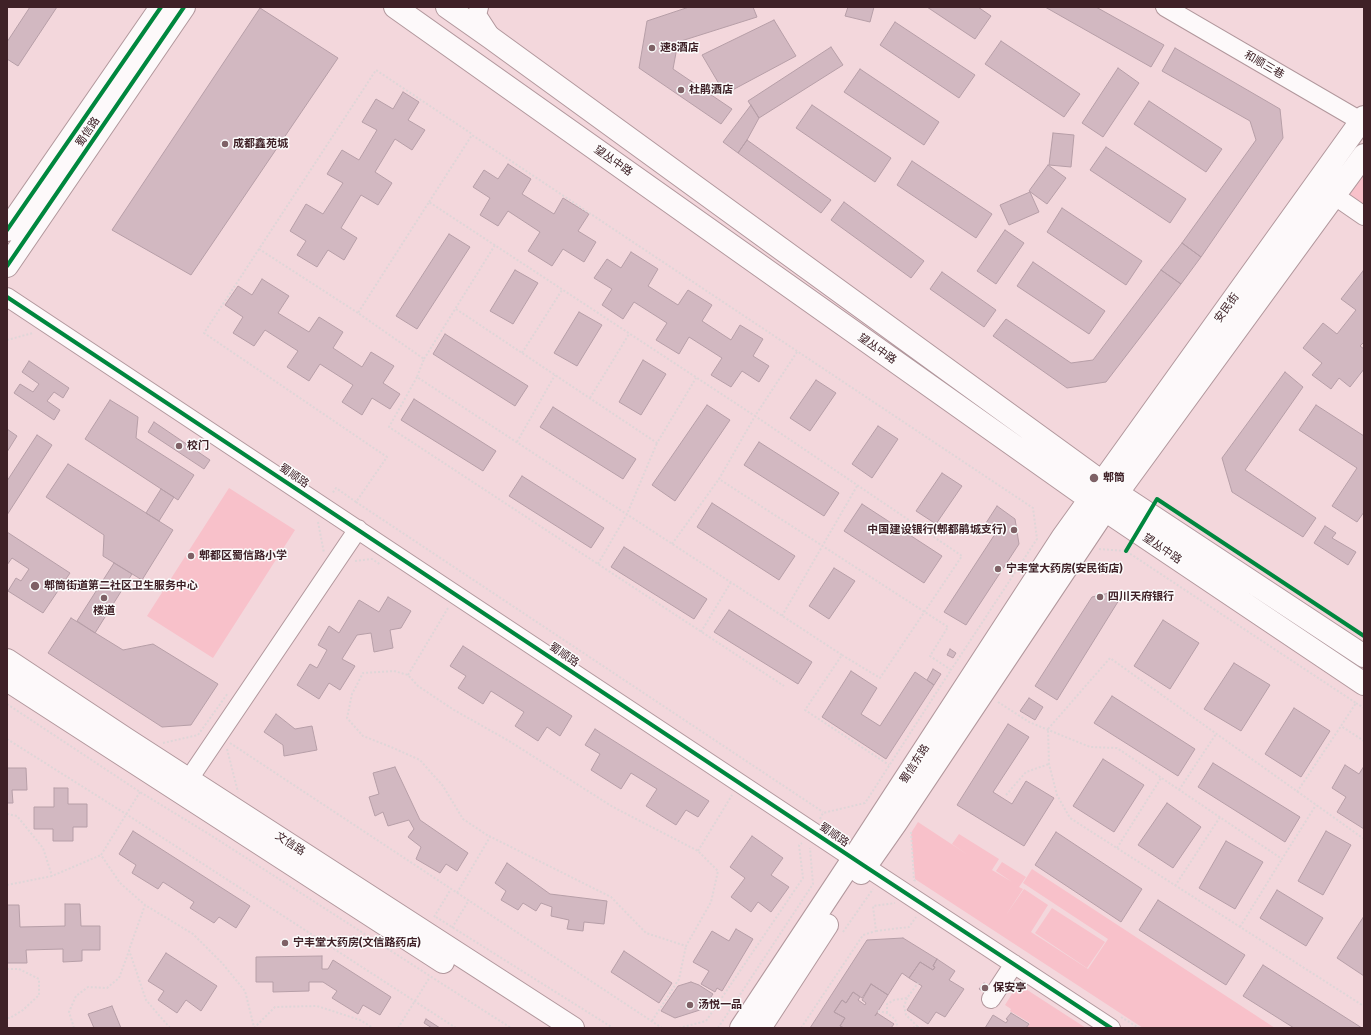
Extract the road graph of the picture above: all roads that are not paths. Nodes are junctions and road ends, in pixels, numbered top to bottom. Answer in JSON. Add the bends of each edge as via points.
{"nodes":[{"id":1,"x":161,"y":7,"type":"edge"},
{"id":2,"x":184,"y":7,"type":"edge"},
{"id":3,"x":395,"y":7,"type":"edge"},
{"id":4,"x":447,"y":7,"type":"edge"},
{"id":5,"x":479,"y":7,"type":"edge"},
{"id":6,"x":1165,"y":7,"type":"edge"},
{"id":7,"x":491,"y":38,"type":"junction"},
{"id":8,"x":1363,"y":120,"type":"edge"},
{"id":9,"x":1364,"y":155,"type":"edge"},
{"id":10,"x":1335,"y":196,"type":"junction"},
{"id":11,"x":1364,"y":216,"type":"edge"},
{"id":12,"x":7,"y":230,"type":"edge"},
{"id":13,"x":7,"y":266,"type":"edge"},
{"id":14,"x":7,"y":297,"type":"edge"},
{"id":15,"x":1103,"y":496,"type":"junction"},
{"id":16,"x":358,"y":529,"type":"junction"},
{"id":17,"x":1364,"y":656,"type":"edge"},
{"id":18,"x":7,"y":660,"type":"edge"},
{"id":19,"x":7,"y":680,"type":"edge"},
{"id":20,"x":1360,"y":693,"type":"edge"},
{"id":21,"x":189,"y":779,"type":"junction"},
{"id":22,"x":860,"y":863,"type":"junction"},
{"id":23,"x":1014,"y":964,"type":"junction"},
{"id":24,"x":991,"y":999,"type":"dead end"},
{"id":25,"x":1115,"y":1021,"type":"edge"},
{"id":26,"x":546,"y":1028,"type":"edge"},
{"id":27,"x":573,"y":1028,"type":"edge"},
{"id":28,"x":741,"y":1028,"type":"edge"},
{"id":29,"x":760,"y":1028,"type":"edge"}],
"edges":[{"from":1,"to":12,"type":"main road","name":"蜀信路"},
{"from":2,"to":13,"type":"main road","name":"蜀信路"},
{"from":3,"to":15,"type":"main road","name":"望丛中路"},
{"from":4,"to":7,"type":"main road","name":"望丛中路"},
{"from":5,"to":7,"type":"street","via":[[477,15]]},
{"from":6,"to":8,"type":"street","name":"和顺三巷"},
{"from":7,"to":15,"type":"main road","name":"望丛中路"},
{"from":8,"to":15,"type":"main road","name":"安民街"},
{"from":9,"to":10,"type":"main road","name":"安民街"},
{"from":10,"to":11,"type":"street"},
{"from":10,"to":15,"type":"main road","name":"安民街"},
{"from":14,"to":16,"type":"street","name":"蜀顺路"},
{"from":15,"to":17,"type":"main road","name":"望丛中路"},
{"from":15,"to":20,"type":"main road","name":"望丛中路","via":[[1137,532]]},
{"from":15,"to":22,"type":"main road","name":"蜀信东路","via":[[896,824]]},
{"from":16,"to":21,"type":"street"},
{"from":16,"to":22,"type":"street","name":"蜀顺路","via":[[811,834]]},
{"from":18,"to":21,"type":"main road","name":"文信路"},
{"from":19,"to":26,"type":"main road"},
{"from":21,"to":27,"type":"main road","name":"文信路"},
{"from":22,"to":23,"type":"street","name":"蜀顺路"},
{"from":22,"to":28,"type":"main road","name":"蜀信东路"},
{"from":22,"to":29,"type":"main road","name":"蜀信东路"},
{"from":23,"to":24,"type":"street"},
{"from":23,"to":25,"type":"street","name":"蜀顺路"}]}
